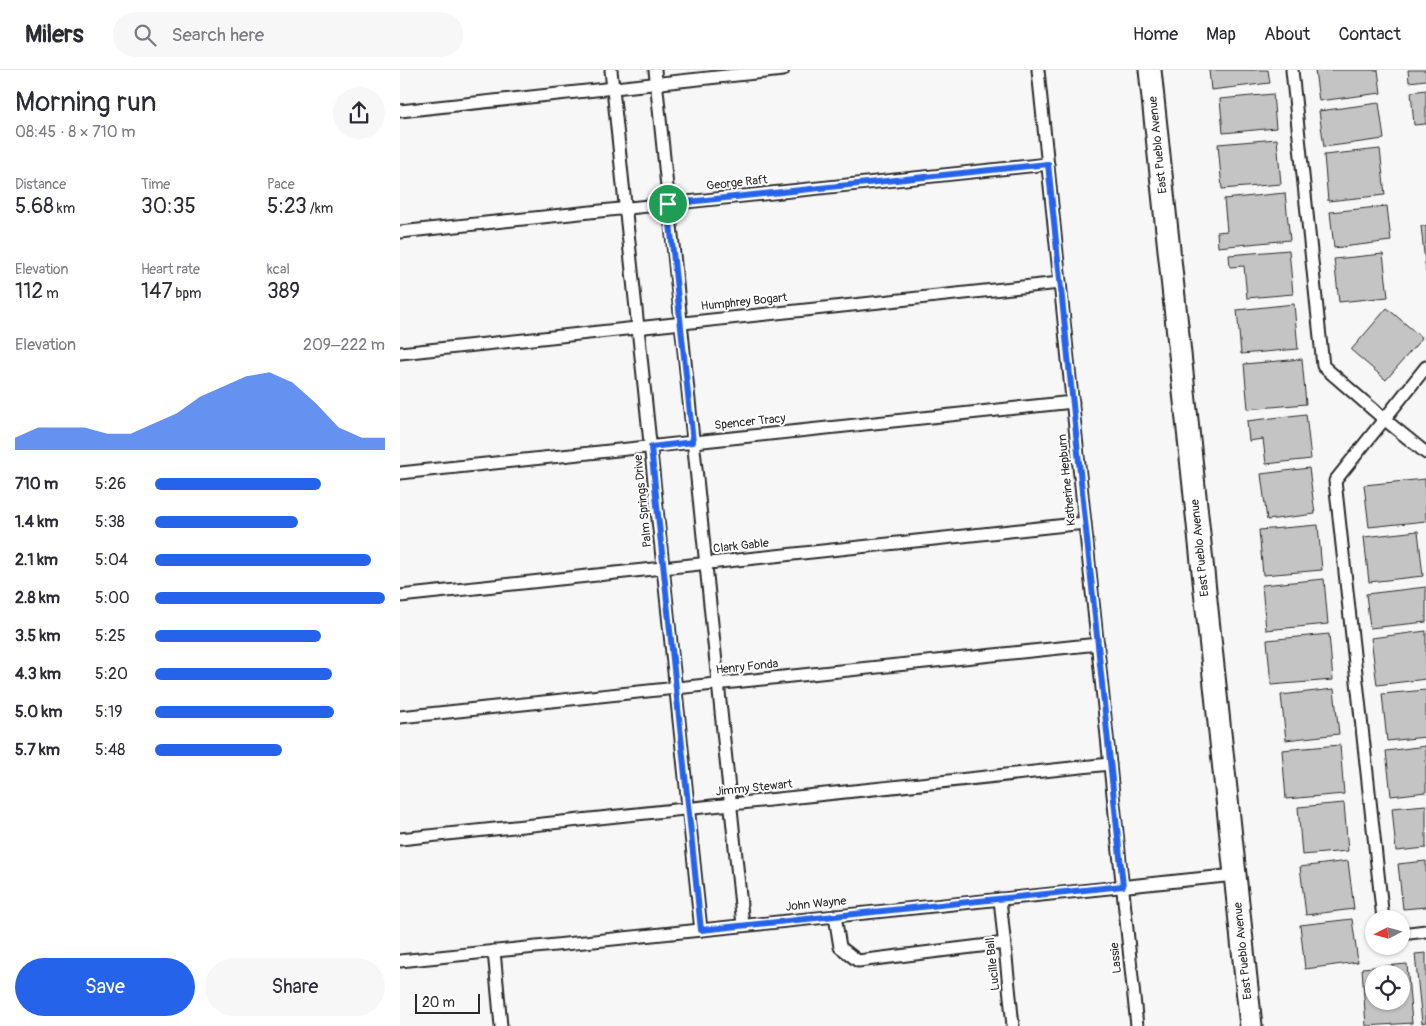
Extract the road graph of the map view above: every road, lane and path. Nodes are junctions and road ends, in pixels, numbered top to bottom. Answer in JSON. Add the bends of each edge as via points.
{"nodes":[{"id":1,"x":612,"y":70,"type":"edge"},
{"id":2,"x":655,"y":70,"type":"edge"},
{"id":3,"x":783,"y":70,"type":"edge"},
{"id":4,"x":1038,"y":70,"type":"edge"},
{"id":5,"x":1150,"y":70,"type":"edge"},
{"id":6,"x":1292,"y":70,"type":"edge"},
{"id":7,"x":656,"y":83,"type":"junction"},
{"id":8,"x":613,"y":88,"type":"junction"},
{"id":9,"x":400,"y":110,"type":"edge"},
{"id":10,"x":1048,"y":164,"type":"junction"},
{"id":11,"x":668,"y":204,"type":"junction"},
{"id":12,"x":626,"y":208,"type":"junction"},
{"id":13,"x":400,"y":232,"type":"edge"},
{"id":14,"x":1060,"y":283,"type":"junction"},
{"id":15,"x":681,"y":323,"type":"junction"},
{"id":16,"x":638,"y":327,"type":"junction"},
{"id":17,"x":400,"y":353,"type":"edge"},
{"id":18,"x":1426,"y":367,"type":"edge"},
{"id":19,"x":1073,"y":402,"type":"junction"},
{"id":20,"x":1384,"y":419,"type":"junction"},
{"id":21,"x":693,"y":442,"type":"junction"},
{"id":22,"x":651,"y":447,"type":"junction"},
{"id":23,"x":1426,"y":453,"type":"edge"},
{"id":24,"x":400,"y":473,"type":"edge"},
{"id":25,"x":1085,"y":523,"type":"junction"},
{"id":26,"x":706,"y":563,"type":"junction"},
{"id":27,"x":664,"y":568,"type":"junction"},
{"id":28,"x":400,"y":596,"type":"edge"},
{"id":29,"x":1098,"y":644,"type":"junction"},
{"id":30,"x":718,"y":684,"type":"junction"},
{"id":31,"x":676,"y":688,"type":"junction"},
{"id":32,"x":400,"y":717,"type":"edge"},
{"id":33,"x":1110,"y":764,"type":"junction"},
{"id":34,"x":730,"y":804,"type":"junction"},
{"id":35,"x":689,"y":809,"type":"junction"},
{"id":36,"x":400,"y":839,"type":"edge"},
{"id":37,"x":1234,"y":875,"type":"junction"},
{"id":38,"x":1123,"y":886,"type":"junction"},
{"id":39,"x":1000,"y":899,"type":"junction"},
{"id":40,"x":1382,"y":910,"type":"edge"},
{"id":41,"x":835,"y":916,"type":"junction"},
{"id":42,"x":742,"y":926,"type":"junction"},
{"id":43,"x":701,"y":930,"type":"junction"},
{"id":44,"x":1426,"y":931,"type":"edge"},
{"id":45,"x":1410,"y":933,"type":"edge"},
{"id":46,"x":1005,"y":943,"type":"junction"},
{"id":47,"x":494,"y":951,"type":"junction"},
{"id":48,"x":400,"y":961,"type":"edge"},
{"id":49,"x":501,"y":1026,"type":"edge"},
{"id":50,"x":1013,"y":1026,"type":"edge"},
{"id":51,"x":1138,"y":1026,"type":"edge"},
{"id":52,"x":1251,"y":1026,"type":"edge"}],
"edges":[{"from":1,"to":8,"type":"lane","name":"Palm Springs Drive"},
{"from":2,"to":7,"type":"lane"},
{"from":3,"to":7,"type":"lane"},
{"from":4,"to":10,"type":"lane","name":"Katherine Hepburn"},
{"from":5,"to":37,"type":"street","name":"East Pueblo Avenue"},
{"from":6,"to":20,"type":"lane","via":[[1323,366]]},
{"from":7,"to":8,"type":"lane"},
{"from":7,"to":11,"type":"lane"},
{"from":8,"to":9,"type":"lane"},
{"from":8,"to":12,"type":"lane","name":"Palm Springs Drive"},
{"from":10,"to":11,"type":"lane","name":"George Raft"},
{"from":10,"to":14,"type":"lane","name":"Katherine Hepburn"},
{"from":11,"to":12,"type":"lane","name":"George Raft"},
{"from":11,"to":15,"type":"lane"},
{"from":12,"to":13,"type":"lane","name":"George Raft"},
{"from":12,"to":16,"type":"lane","name":"Palm Springs Drive"},
{"from":14,"to":15,"type":"lane","name":"Humphrey Bogart"},
{"from":14,"to":19,"type":"lane","name":"Katherine Hepburn"},
{"from":15,"to":16,"type":"lane","name":"Humphrey Bogart"},
{"from":15,"to":21,"type":"lane"},
{"from":16,"to":17,"type":"lane","name":"Humphrey Bogart"},
{"from":16,"to":22,"type":"lane","name":"Palm Springs Drive"},
{"from":18,"to":20,"type":"lane"},
{"from":19,"to":21,"type":"lane","name":"Spencer Tracy"},
{"from":19,"to":25,"type":"lane","name":"Katherine Hepburn"},
{"from":20,"to":23,"type":"lane"},
{"from":20,"to":40,"type":"lane","via":[[1335,481]]},
{"from":21,"to":22,"type":"lane","name":"Spencer Tracy"},
{"from":21,"to":26,"type":"lane"},
{"from":22,"to":24,"type":"lane","name":"Spencer Tracy"},
{"from":22,"to":27,"type":"lane","name":"Palm Springs Drive"},
{"from":25,"to":26,"type":"lane","name":"Clark Gable"},
{"from":25,"to":29,"type":"lane","name":"Katherine Hepburn"},
{"from":26,"to":27,"type":"lane","name":"Clark Gable"},
{"from":26,"to":30,"type":"lane"},
{"from":27,"to":28,"type":"lane","name":"Clark Gable"},
{"from":27,"to":31,"type":"lane","name":"Palm Springs Drive"},
{"from":29,"to":30,"type":"lane","name":"Henry Fonda"},
{"from":29,"to":33,"type":"lane","name":"Katherine Hepburn"},
{"from":30,"to":31,"type":"lane","name":"Henry Fonda"},
{"from":30,"to":34,"type":"lane"},
{"from":31,"to":32,"type":"lane","name":"Henry Fonda"},
{"from":31,"to":35,"type":"lane","name":"Palm Springs Drive"},
{"from":33,"to":34,"type":"lane","name":"Jimmy Stewart"},
{"from":33,"to":38,"type":"lane","name":"Katherine Hepburn"},
{"from":34,"to":35,"type":"lane","name":"Jimmy Stewart"},
{"from":34,"to":42,"type":"lane"},
{"from":35,"to":36,"type":"lane","name":"Jimmy Stewart"},
{"from":35,"to":43,"type":"lane","name":"Palm Springs Drive"},
{"from":37,"to":38,"type":"lane","name":"John Wayne"},
{"from":37,"to":52,"type":"street","name":"East Pueblo Avenue"},
{"from":38,"to":39,"type":"lane","name":"John Wayne"},
{"from":38,"to":51,"type":"lane","name":"Lassie"},
{"from":39,"to":41,"type":"lane","name":"John Wayne"},
{"from":39,"to":46,"type":"lane","name":"Lucille Ball"},
{"from":41,"to":42,"type":"lane","name":"John Wayne"},
{"from":41,"to":46,"type":"lane","via":[[840,947],[858,961]]},
{"from":42,"to":43,"type":"lane","name":"John Wayne"},
{"from":43,"to":47,"type":"lane","name":"John Wayne"},
{"from":44,"to":45,"type":"lane"},
{"from":46,"to":50,"type":"lane","name":"Lucille Ball"},
{"from":47,"to":48,"type":"lane","name":"John Wayne"},
{"from":47,"to":49,"type":"lane"}]}
